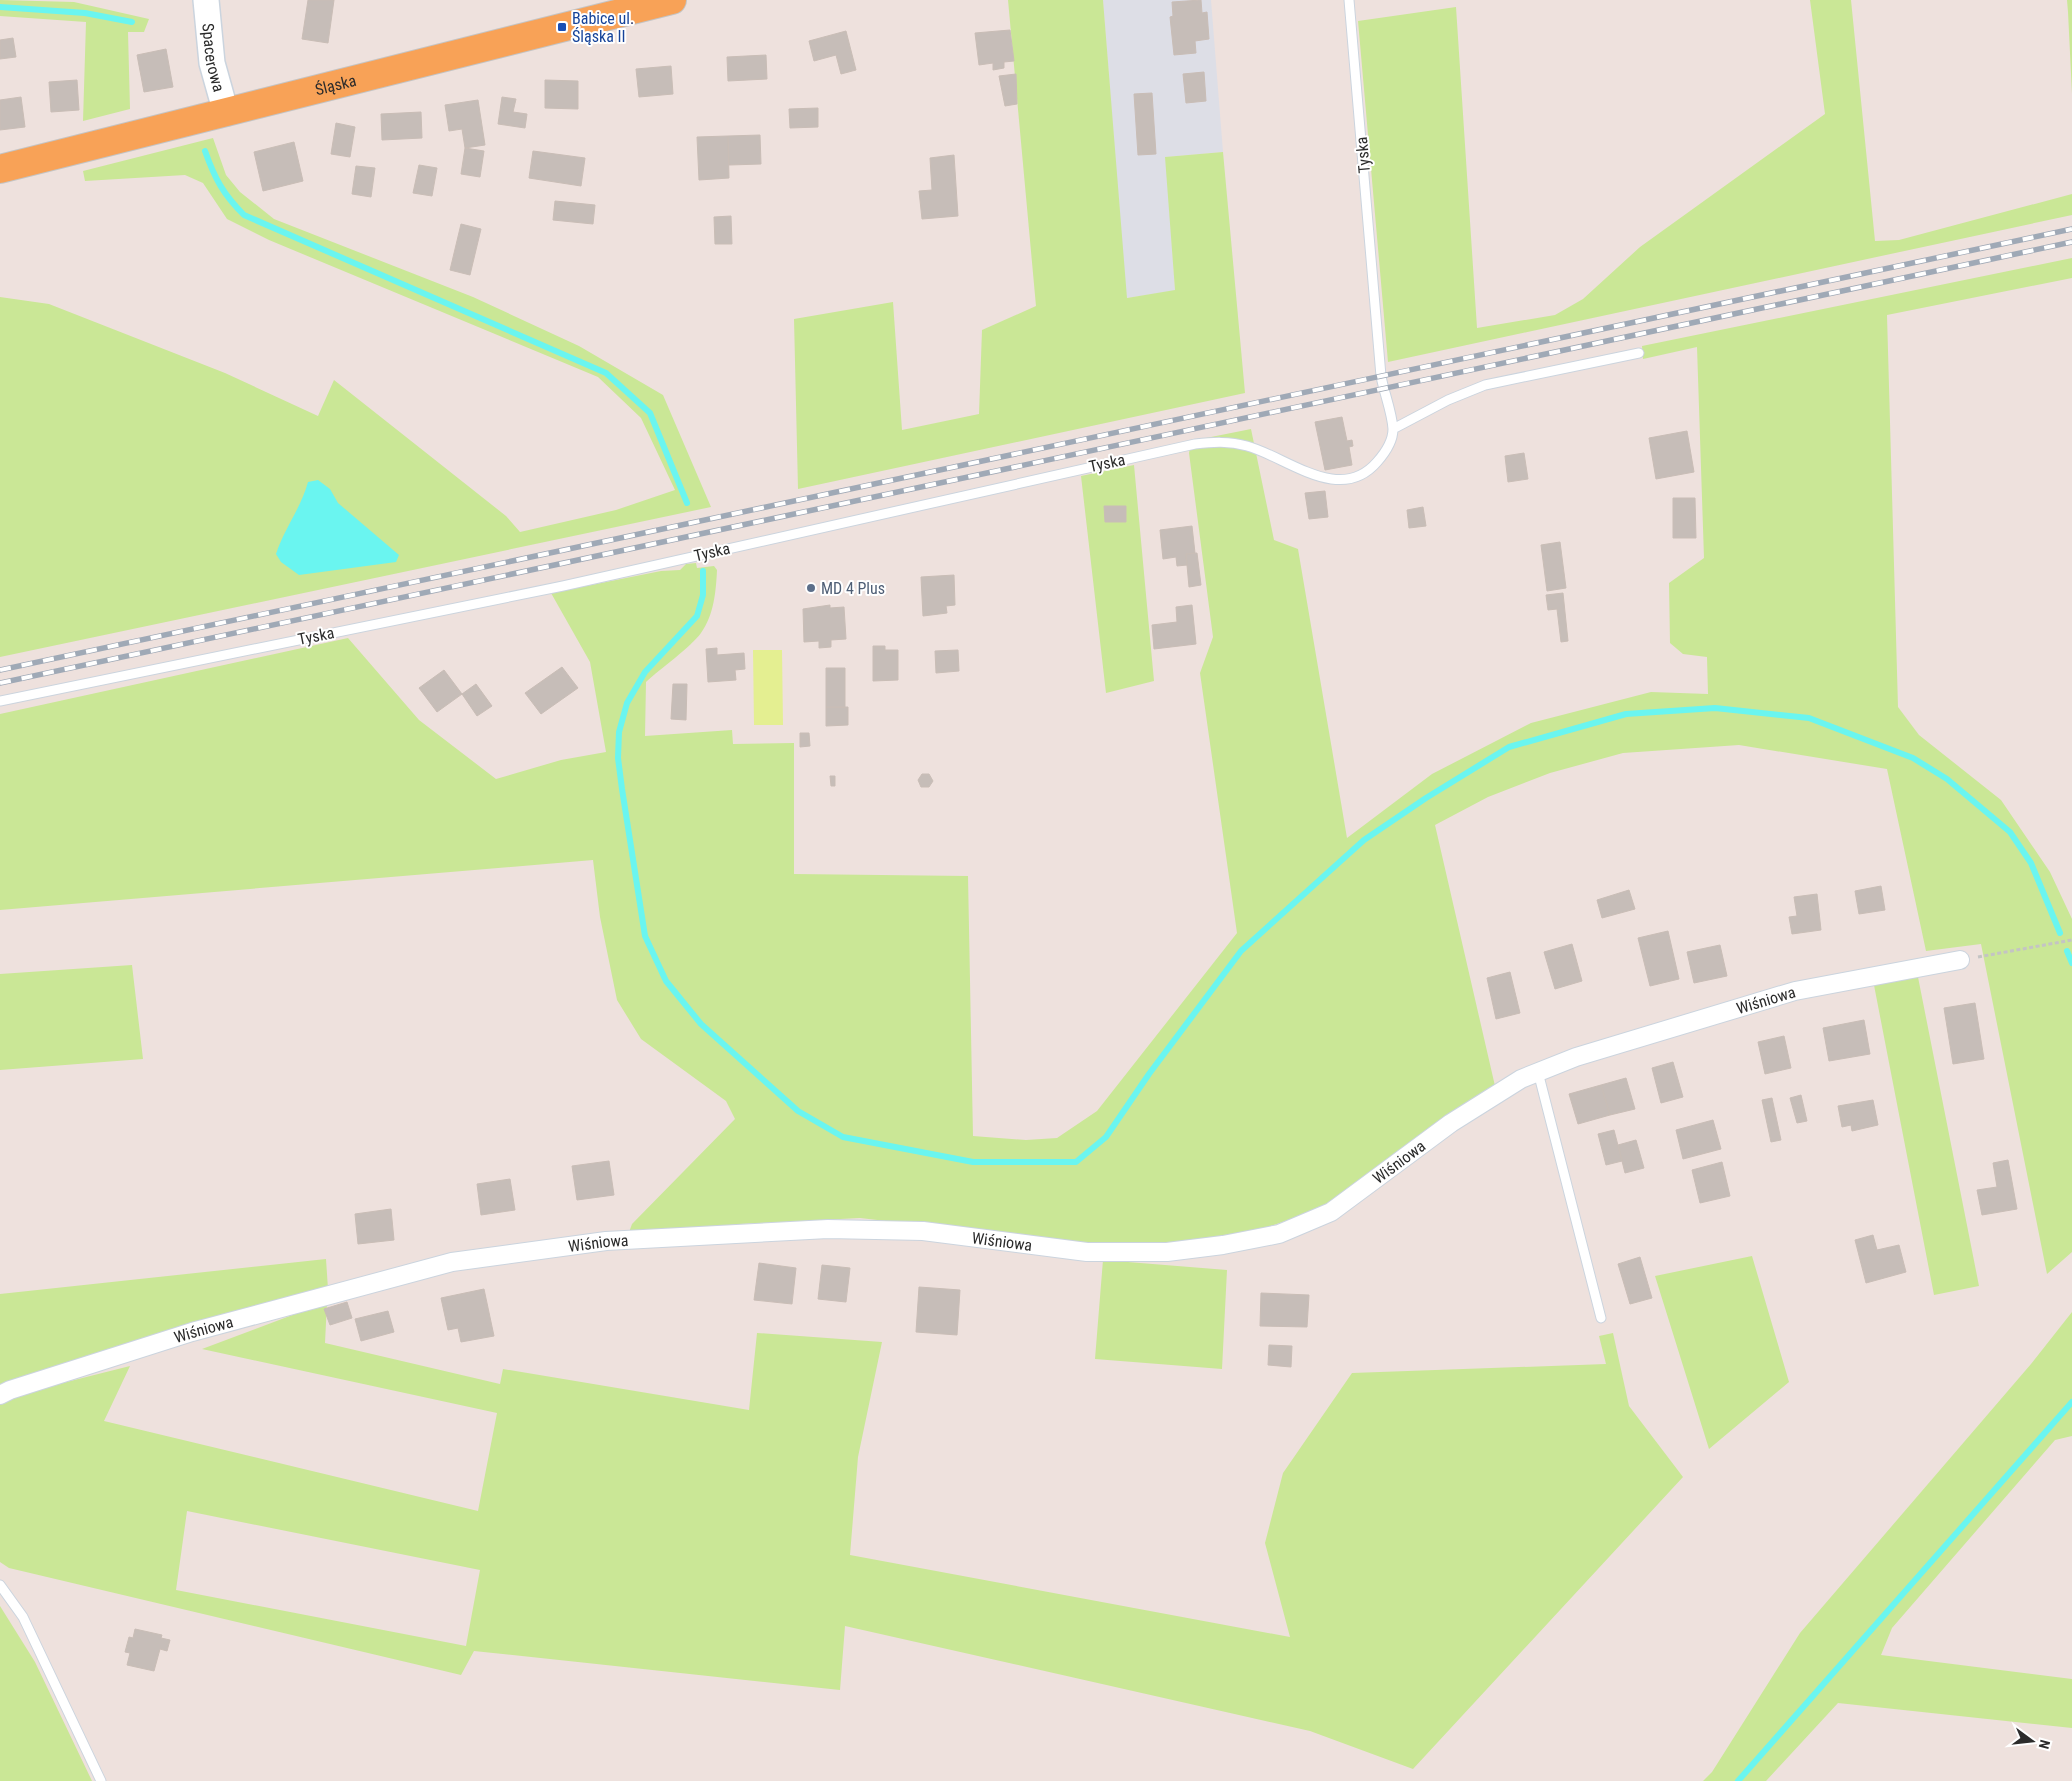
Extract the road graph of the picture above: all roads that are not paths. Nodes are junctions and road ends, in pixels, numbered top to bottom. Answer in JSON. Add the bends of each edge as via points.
{"nodes":[{"id":1,"x":206,"y":0,"type":"edge"},
{"id":2,"x":672,"y":0,"type":"edge"},
{"id":3,"x":1349,"y":0,"type":"edge"},
{"id":4,"x":226,"y":113,"type":"junction"},
{"id":5,"x":0,"y":169,"type":"edge"},
{"id":6,"x":1639,"y":353,"type":"dead end"},
{"id":7,"x":1393,"y":429,"type":"junction"},
{"id":8,"x":0,"y":701,"type":"edge"},
{"id":9,"x":1960,"y":960,"type":"road end"},
{"id":10,"x":1538,"y":1072,"type":"junction"},
{"id":11,"x":1601,"y":1318,"type":"dead end"},
{"id":12,"x":0,"y":1395,"type":"edge"},
{"id":13,"x":0,"y":1585,"type":"edge"},
{"id":14,"x":101,"y":1781,"type":"edge"}],
"edges":[{"from":1,"to":4,"type":"street","name":"Spacerowa","via":[[212,63]]},
{"from":2,"to":4,"type":"main road","name":"Śląska"},
{"from":3,"to":7,"type":"lane","name":"Tyska","via":[[1381,376]]},
{"from":4,"to":5,"type":"main road","name":"Śląska"},
{"from":6,"to":7,"type":"lane","via":[[1485,385]]},
{"from":7,"to":8,"type":"lane","name":"Tyska","via":[[1386,452],[1363,474],[1349,479],[1317,476],[1247,446],[1223,441],[1195,444],[563,586]]},
{"from":9,"to":10,"type":"street","name":"Wiśniowa","via":[[1795,992],[1576,1056]]},
{"from":10,"to":11,"type":"lane"},
{"from":10,"to":12,"type":"street","name":"Wiśniowa","via":[[1521,1079],[1451,1123],[1331,1212],[1279,1234],[1223,1246],[1167,1252],[1087,1252],[923,1231],[828,1229],[606,1241],[452,1262],[192,1332]]},
{"from":13,"to":14,"type":"lane","via":[[23,1617]]}]}
